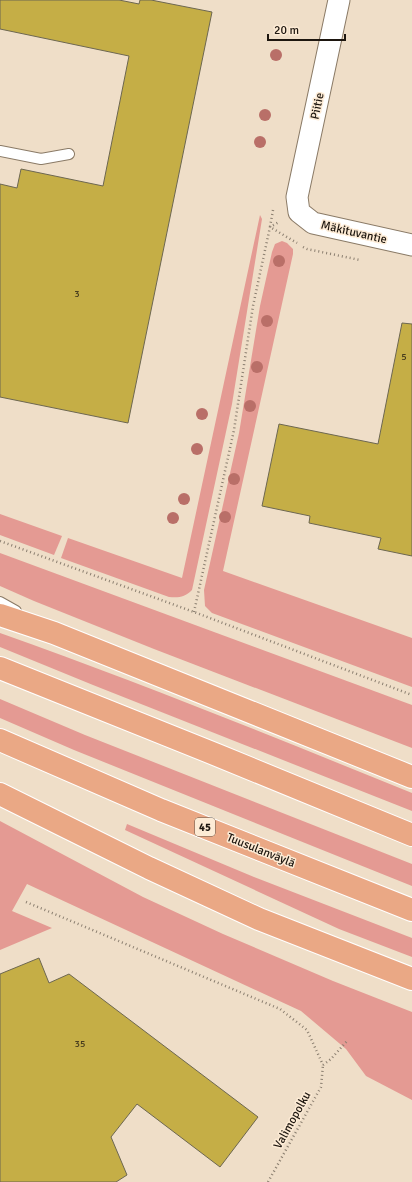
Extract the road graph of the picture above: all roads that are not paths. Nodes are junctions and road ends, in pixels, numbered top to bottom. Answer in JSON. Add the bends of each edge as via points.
{"nodes":[{"id":1,"x":339,"y":0,"type":"edge"},
{"id":2,"x":0,"y":151,"type":"edge"},
{"id":3,"x":68,"y":154,"type":"dead end"},
{"id":4,"x":299,"y":212,"type":"joint"},
{"id":5,"x":412,"y":245,"type":"edge"},
{"id":6,"x":0,"y":602,"type":"edge"},
{"id":7,"x":0,"y":615,"type":"edge"},
{"id":8,"x":54,"y":633,"type":"junction"},
{"id":9,"x":0,"y":668,"type":"edge"},
{"id":10,"x":310,"y":736,"type":"junction"},
{"id":11,"x":0,"y":740,"type":"edge"},
{"id":12,"x":412,"y":769,"type":"edge"},
{"id":13,"x":412,"y":777,"type":"edge"},
{"id":14,"x":0,"y":794,"type":"edge"},
{"id":15,"x":412,"y":835,"type":"edge"},
{"id":16,"x":412,"y":910,"type":"edge"},
{"id":17,"x":412,"y":979,"type":"edge"}],
"edges":[{"from":1,"to":4,"type":"street","name":"Piitie","via":[[297,197]]},
{"from":2,"to":3,"type":"lane","via":[[41,159]]},
{"from":4,"to":5,"type":"street","name":"Mäkituvantie","via":[[313,223]]},
{"from":6,"to":8,"type":"lane"},
{"from":7,"to":8,"type":"highway"},
{"from":8,"to":10,"type":"highway"},
{"from":9,"to":15,"type":"highway"},
{"from":10,"to":12,"type":"highway"},
{"from":10,"to":13,"type":"highway"},
{"from":11,"to":16,"type":"highway","name":"Tuusulanväylä","number":"45","via":[[161,810]]},
{"from":14,"to":17,"type":"highway","via":[[148,868],[259,919]]}]}
